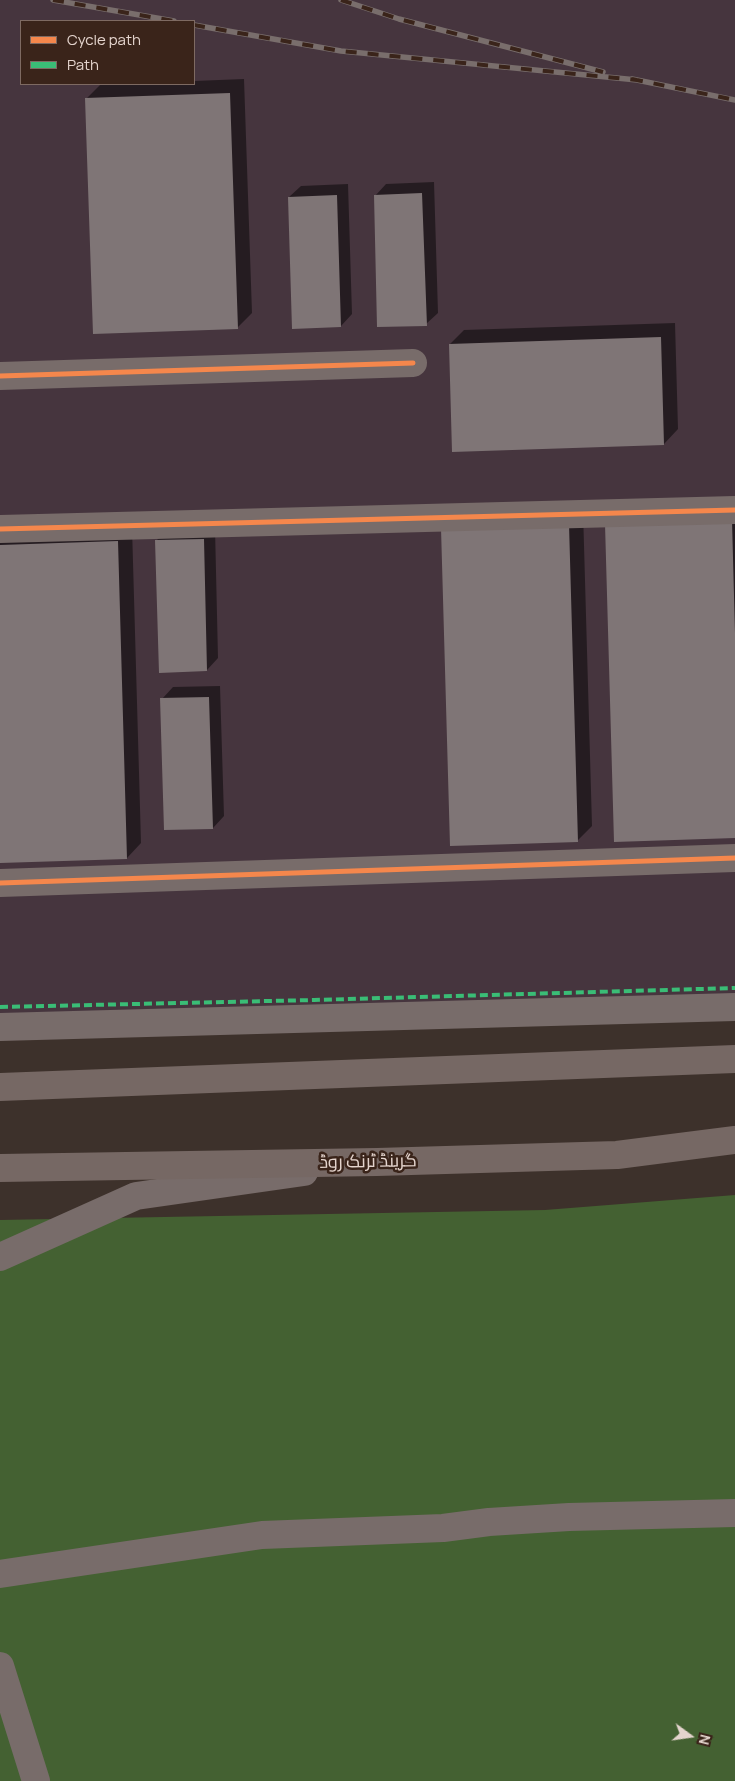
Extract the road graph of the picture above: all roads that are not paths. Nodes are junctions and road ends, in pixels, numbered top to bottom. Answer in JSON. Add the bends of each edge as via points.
{"nodes":[{"id":1,"x":412,"y":363,"type":"dead end"},
{"id":2,"x":0,"y":376,"type":"edge"},
{"id":3,"x":735,"y":510,"type":"edge"},
{"id":4,"x":0,"y":528,"type":"edge"},
{"id":5,"x":735,"y":858,"type":"edge"},
{"id":6,"x":0,"y":883,"type":"edge"},
{"id":7,"x":735,"y":1007,"type":"edge"},
{"id":8,"x":0,"y":1027,"type":"edge"},
{"id":9,"x":735,"y":1059,"type":"edge"},
{"id":10,"x":0,"y":1087,"type":"edge"},
{"id":11,"x":735,"y":1140,"type":"edge"},
{"id":12,"x":377,"y":1162,"type":"junction"},
{"id":13,"x":0,"y":1168,"type":"edge"},
{"id":14,"x":0,"y":1257,"type":"edge"},
{"id":15,"x":735,"y":1513,"type":"edge"},
{"id":16,"x":0,"y":1574,"type":"edge"},
{"id":17,"x":0,"y":1666,"type":"edge"},
{"id":18,"x":36,"y":1781,"type":"edge"}],
"edges":[{"from":1,"to":2,"type":"street"},
{"from":3,"to":4,"type":"street"},
{"from":5,"to":6,"type":"street"},
{"from":7,"to":8,"type":"street"},
{"from":9,"to":10,"type":"highway"},
{"from":11,"to":12,"type":"highway","name":"گرینڈ ٹرنک روڈ","via":[[617,1155]]},
{"from":12,"to":13,"type":"highway","name":"گرینڈ ٹرنک روڈ"},
{"from":12,"to":14,"type":"street","via":[[136,1196]]},
{"from":15,"to":16,"type":"street","via":[[569,1517],[443,1528],[262,1535]]},
{"from":17,"to":18,"type":"street"}]}
